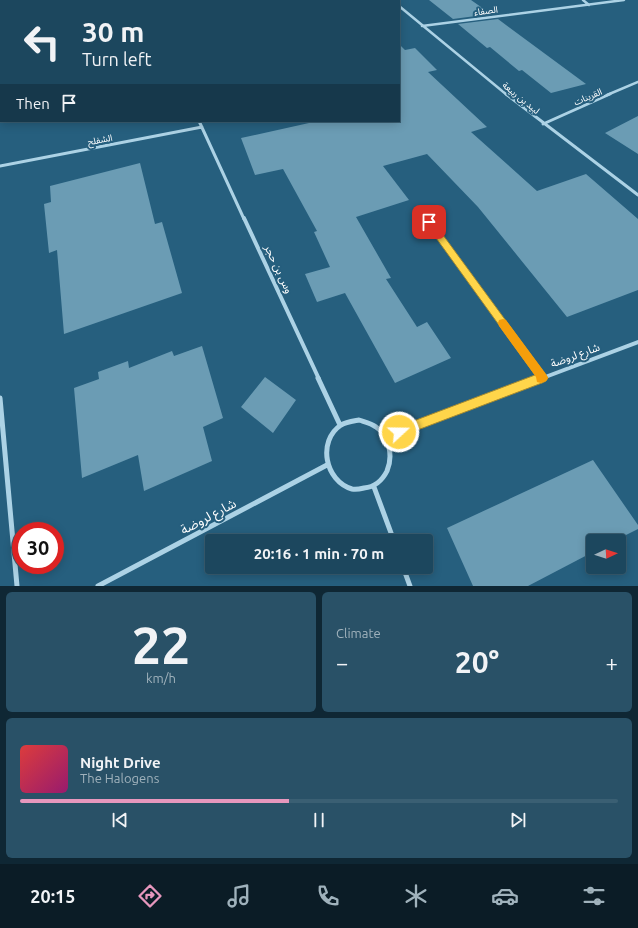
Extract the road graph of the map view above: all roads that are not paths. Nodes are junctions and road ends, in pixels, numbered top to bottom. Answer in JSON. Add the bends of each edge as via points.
{"nodes":[{"id":1,"x":583,"y":0,"type":"edge"},
{"id":2,"x":624,"y":0,"type":"edge"},
{"id":3,"x":589,"y":5,"type":"junction"},
{"id":4,"x":400,"y":7,"type":"edge"},
{"id":5,"x":422,"y":26,"type":"junction"},
{"id":6,"x":638,"y":82,"type":"edge"},
{"id":7,"x":200,"y":122,"type":"edge"},
{"id":8,"x":543,"y":124,"type":"junction"},
{"id":9,"x":202,"y":127,"type":"junction"},
{"id":10,"x":0,"y":166,"type":"edge"},
{"id":11,"x":638,"y":195,"type":"edge"},
{"id":12,"x":429,"y":222,"type":"dead end"},
{"id":13,"x":638,"y":342,"type":"edge"},
{"id":14,"x":542,"y":378,"type":"junction"},
{"id":15,"x":0,"y":398,"type":"edge"},
{"id":16,"x":340,"y":426,"type":"junction"},
{"id":17,"x":384,"y":437,"type":"junction"},
{"id":18,"x":327,"y":465,"type":"junction"},
{"id":19,"x":374,"y":487,"type":"junction"},
{"id":20,"x":391,"y":534,"type":"edge"},
{"id":21,"x":406,"y":574,"type":"edge"},
{"id":22,"x":17,"y":586,"type":"edge"},
{"id":23,"x":98,"y":586,"type":"edge"},
{"id":24,"x":410,"y":586,"type":"edge"}],
"edges":[{"from":1,"to":3,"type":"street"},
{"from":2,"to":3,"type":"street","name":"الصفاء"},
{"from":3,"to":5,"type":"street","name":"الصفاء"},
{"from":4,"to":5,"type":"street","name":"لبيد بن ربيعة"},
{"from":5,"to":8,"type":"street","name":"لبيد بن ربيعة"},
{"from":6,"to":8,"type":"street","name":"القرينات"},
{"from":7,"to":9,"type":"street","name":"وس بن حجر"},
{"from":8,"to":11,"type":"street","name":"لبيد بن ربيعة"},
{"from":9,"to":10,"type":"street","name":"الشفلح"},
{"from":9,"to":16,"type":"street","name":"وس بن حجر"},
{"from":12,"to":14,"type":"lane"},
{"from":13,"to":14,"type":"street","name":"شارع لروضة"},
{"from":14,"to":17,"type":"street","name":"شارع لروضة"},
{"from":15,"to":22,"type":"street"},
{"from":16,"to":17,"type":"street","via":[[358,420],[378,428]]},
{"from":16,"to":18,"type":"street","via":[[327,442]]},
{"from":17,"to":19,"type":"street","via":[[389,447],[388,470]]},
{"from":18,"to":19,"type":"street","via":[[341,484],[352,489]]},
{"from":18,"to":23,"type":"street","name":"شارع لروضة"},
{"from":19,"to":20,"type":"street"},
{"from":21,"to":24,"type":"street"}]}
